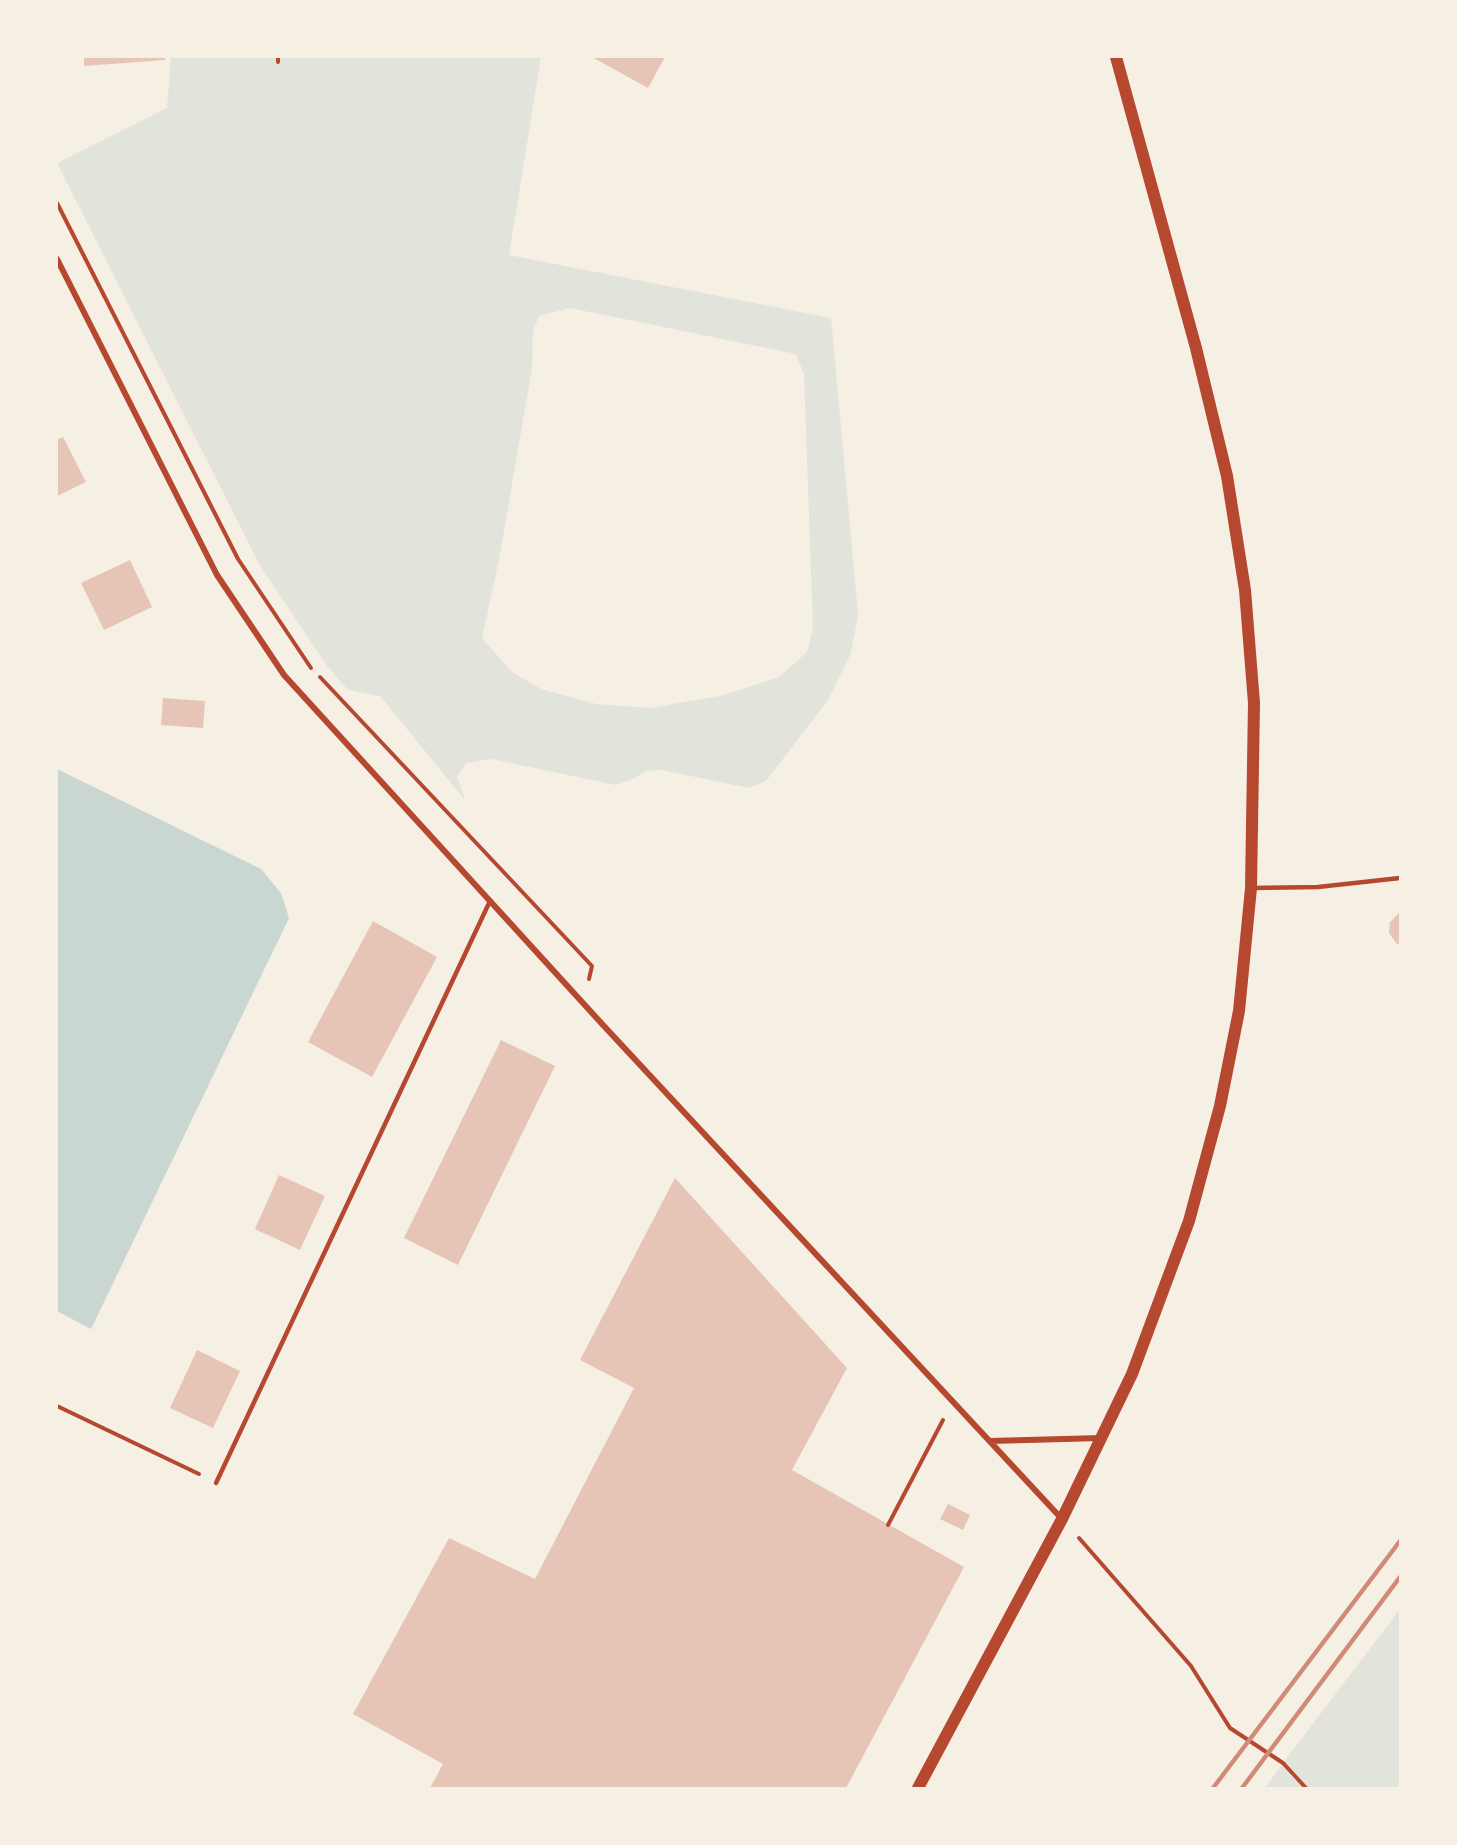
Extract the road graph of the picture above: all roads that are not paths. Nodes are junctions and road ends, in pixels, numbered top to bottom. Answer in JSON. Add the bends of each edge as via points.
{"nodes":[{"id":1,"x":1116,"y":57,"type":"edge"},
{"id":2,"x":57,"y":259,"type":"edge"},
{"id":3,"x":1400,"y":878,"type":"edge"},
{"id":4,"x":1251,"y":888,"type":"junction"},
{"id":5,"x":490,"y":900,"type":"junction"},
{"id":6,"x":1101,"y":1438,"type":"junction"},
{"id":7,"x":990,"y":1441,"type":"junction"},
{"id":8,"x":216,"y":1483,"type":"road end"},
{"id":9,"x":1062,"y":1518,"type":"junction"},
{"id":10,"x":918,"y":1788,"type":"edge"}],
"edges":[{"from":1,"to":4,"type":"main road","via":[[1227,476],[1245,590],[1254,703]]},
{"from":2,"to":5,"type":"street","via":[[218,575],[284,675]]},
{"from":3,"to":4,"type":"lane","via":[[1318,887]]},
{"from":4,"to":6,"type":"main road","via":[[1239,1011],[1217,1118],[1189,1221],[1132,1374]]},
{"from":5,"to":7,"type":"street"},
{"from":5,"to":8,"type":"lane"},
{"from":6,"to":7,"type":"street"},
{"from":6,"to":9,"type":"main road"},
{"from":7,"to":9,"type":"street"},
{"from":9,"to":10,"type":"main road"}]}
